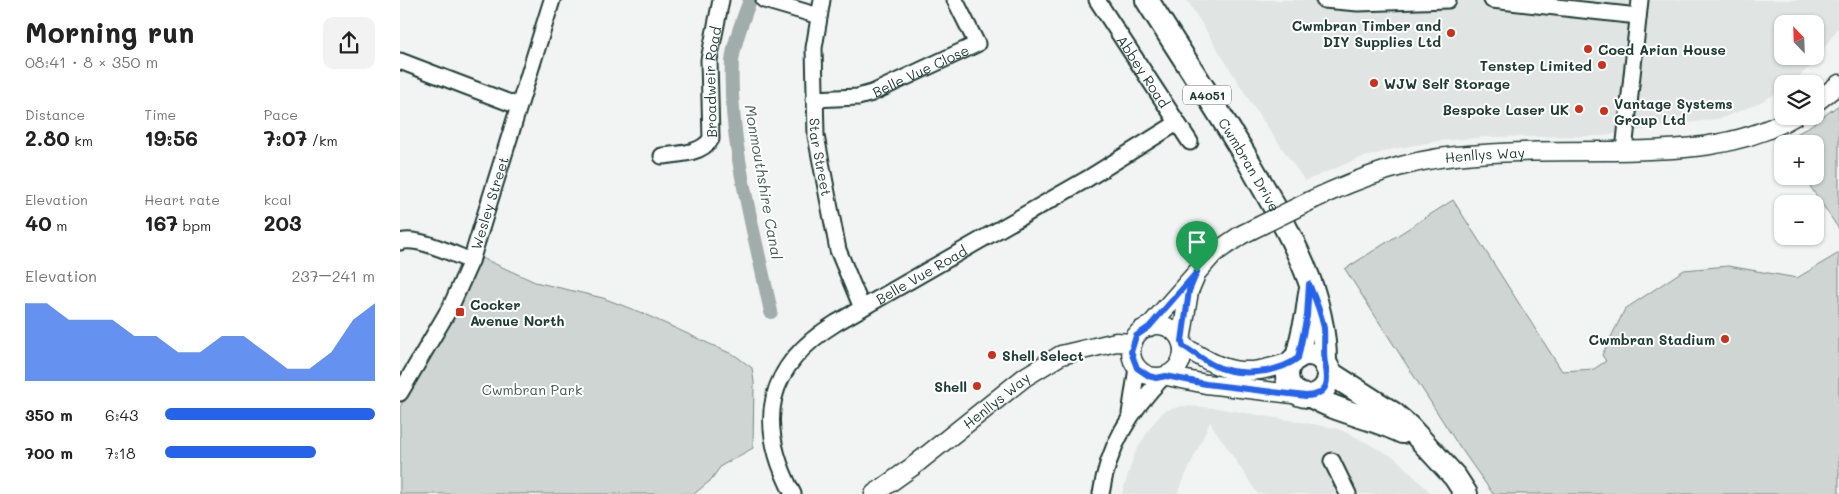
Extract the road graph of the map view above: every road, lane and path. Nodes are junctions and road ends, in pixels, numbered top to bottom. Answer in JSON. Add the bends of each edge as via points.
{"nodes":[{"id":1,"x":552,"y":0,"type":"edge"},
{"id":2,"x":721,"y":0,"type":"edge"},
{"id":3,"x":766,"y":0,"type":"edge"},
{"id":4,"x":822,"y":0,"type":"edge"},
{"id":5,"x":955,"y":0,"type":"edge"},
{"id":6,"x":1097,"y":0,"type":"edge"},
{"id":7,"x":1147,"y":0,"type":"edge"},
{"id":8,"x":1324,"y":0,"type":"edge"},
{"id":9,"x":1448,"y":0,"type":"edge"},
{"id":10,"x":1492,"y":0,"type":"edge"},
{"id":11,"x":1640,"y":0,"type":"edge"},
{"id":12,"x":819,"y":16,"type":"junction"},
{"id":13,"x":1638,"y":16,"type":"junction"},
{"id":14,"x":400,"y":60,"type":"edge"},
{"id":15,"x":1839,"y":84,"type":"edge"},
{"id":16,"x":1824,"y":96,"type":"edge"},
{"id":17,"x":814,"y":99,"type":"junction"},
{"id":18,"x":518,"y":106,"type":"junction"},
{"id":19,"x":1178,"y":123,"type":"junction"},
{"id":20,"x":1778,"y":125,"type":"edge"},
{"id":21,"x":1190,"y":142,"type":"dead end"},
{"id":22,"x":1624,"y":151,"type":"junction"},
{"id":23,"x":662,"y":156,"type":"dead end"},
{"id":24,"x":400,"y":242,"type":"edge"},
{"id":25,"x":470,"y":261,"type":"junction"},
{"id":26,"x":1197,"y":272,"type":"junction"},
{"id":27,"x":1309,"y":284,"type":"junction"},
{"id":28,"x":862,"y":308,"type":"junction"},
{"id":29,"x":1149,"y":327,"type":"junction"},
{"id":30,"x":1132,"y":343,"type":"junction"},
{"id":31,"x":1182,"y":343,"type":"junction"},
{"id":32,"x":1295,"y":359,"type":"junction"},
{"id":33,"x":1326,"y":366,"type":"junction"},
{"id":34,"x":1137,"y":368,"type":"junction"},
{"id":35,"x":1165,"y":377,"type":"junction"},
{"id":36,"x":400,"y":393,"type":"edge"},
{"id":37,"x":1306,"y":395,"type":"junction"},
{"id":38,"x":1130,"y":414,"type":"junction"},
{"id":39,"x":1424,"y":445,"type":"junction"},
{"id":40,"x":1332,"y":461,"type":"dead end"},
{"id":41,"x":792,"y":494,"type":"edge"},
{"id":42,"x":874,"y":494,"type":"edge"},
{"id":43,"x":1101,"y":494,"type":"edge"},
{"id":44,"x":1348,"y":494,"type":"edge"},
{"id":45,"x":1466,"y":494,"type":"edge"}],
"edges":[{"from":1,"to":18,"type":"street","name":"Wesley Street"},
{"from":2,"to":23,"type":"street","name":"Broadweir Road","via":[[709,60],[711,139],[696,151]]},
{"from":3,"to":12,"type":"street"},
{"from":4,"to":12,"type":"street","name":"Star Street"},
{"from":5,"to":17,"type":"street","name":"Belle Vue Close","via":[[978,44],[872,93],[858,97]]},
{"from":6,"to":19,"type":"street","name":"Abbey Road"},
{"from":7,"to":27,"type":"main road","name":"Cwmbran Drive","number":"A4051","via":[[1266,191],[1292,238]]},
{"from":8,"to":9,"type":"street","via":[[1358,3]]},
{"from":10,"to":13,"type":"street"},
{"from":11,"to":13,"type":"street"},
{"from":12,"to":17,"type":"street","name":"Star Street","via":[[814,48]]},
{"from":13,"to":22,"type":"street"},
{"from":14,"to":18,"type":"street"},
{"from":15,"to":16,"type":"street"},
{"from":17,"to":28,"type":"street","name":"Star Street","via":[[816,136],[838,250]]},
{"from":18,"to":25,"type":"street","name":"Wesley Street"},
{"from":19,"to":21,"type":"street","name":"Abbey Road"},
{"from":19,"to":28,"type":"street","name":"Belle Vue Road"},
{"from":20,"to":22,"type":"street","name":"Henllys Way","via":[[1722,144]]},
{"from":22,"to":26,"type":"street","name":"Henllys Way","bridge":true,"via":[[1507,152],[1438,158],[1389,169],[1352,182],[1241,235],[1212,254]]},
{"from":24,"to":25,"type":"street","via":[[420,242]]},
{"from":25,"to":36,"type":"street","name":"Wesley Street","via":[[451,306]]},
{"from":26,"to":29,"type":"street","name":"Henllys Way"},
{"from":26,"to":31,"type":"street","name":"Henllys Way","via":[[1189,291]]},
{"from":27,"to":32,"type":"main road","number":"A4051","via":[[1307,316]]},
{"from":27,"to":33,"type":"main road","number":"A4051","via":[[1324,327]]},
{"from":28,"to":41,"type":"street","name":"Belle Vue Road","via":[[808,343],[795,356],[778,383],[771,420],[773,450]]},
{"from":29,"to":30,"type":"street","via":[[1142,330]]},
{"from":29,"to":31,"type":"street","via":[[1156,325],[1171,329]]},
{"from":30,"to":34,"type":"street","via":[[1131,352]]},
{"from":30,"to":42,"type":"street","name":"Henllys Way","via":[[1116,342],[1062,355],[1025,377]]},
{"from":31,"to":32,"type":"street","via":[[1214,366],[1234,371],[1267,370]]},
{"from":31,"to":35,"type":"street","via":[[1182,361]]},
{"from":32,"to":33,"type":"main road","via":[[1312,355]]},
{"from":32,"to":37,"type":"main road","number":"A4051","via":[[1288,370],[1288,380],[1292,389]]},
{"from":33,"to":37,"type":"main road","number":"A4051","via":[[1328,378],[1324,388]]},
{"from":33,"to":39,"type":"main road","via":[[1343,382],[1394,414]]},
{"from":34,"to":35,"type":"street","via":[[1149,376]]},
{"from":34,"to":38,"type":"street"},
{"from":35,"to":37,"type":"street"},
{"from":35,"to":38,"type":"street"},
{"from":37,"to":39,"type":"main road","via":[[1388,425]]},
{"from":38,"to":43,"type":"street","via":[[1109,457]]},
{"from":39,"to":45,"type":"main road","via":[[1455,477]]},
{"from":40,"to":44,"type":"street"}]}
